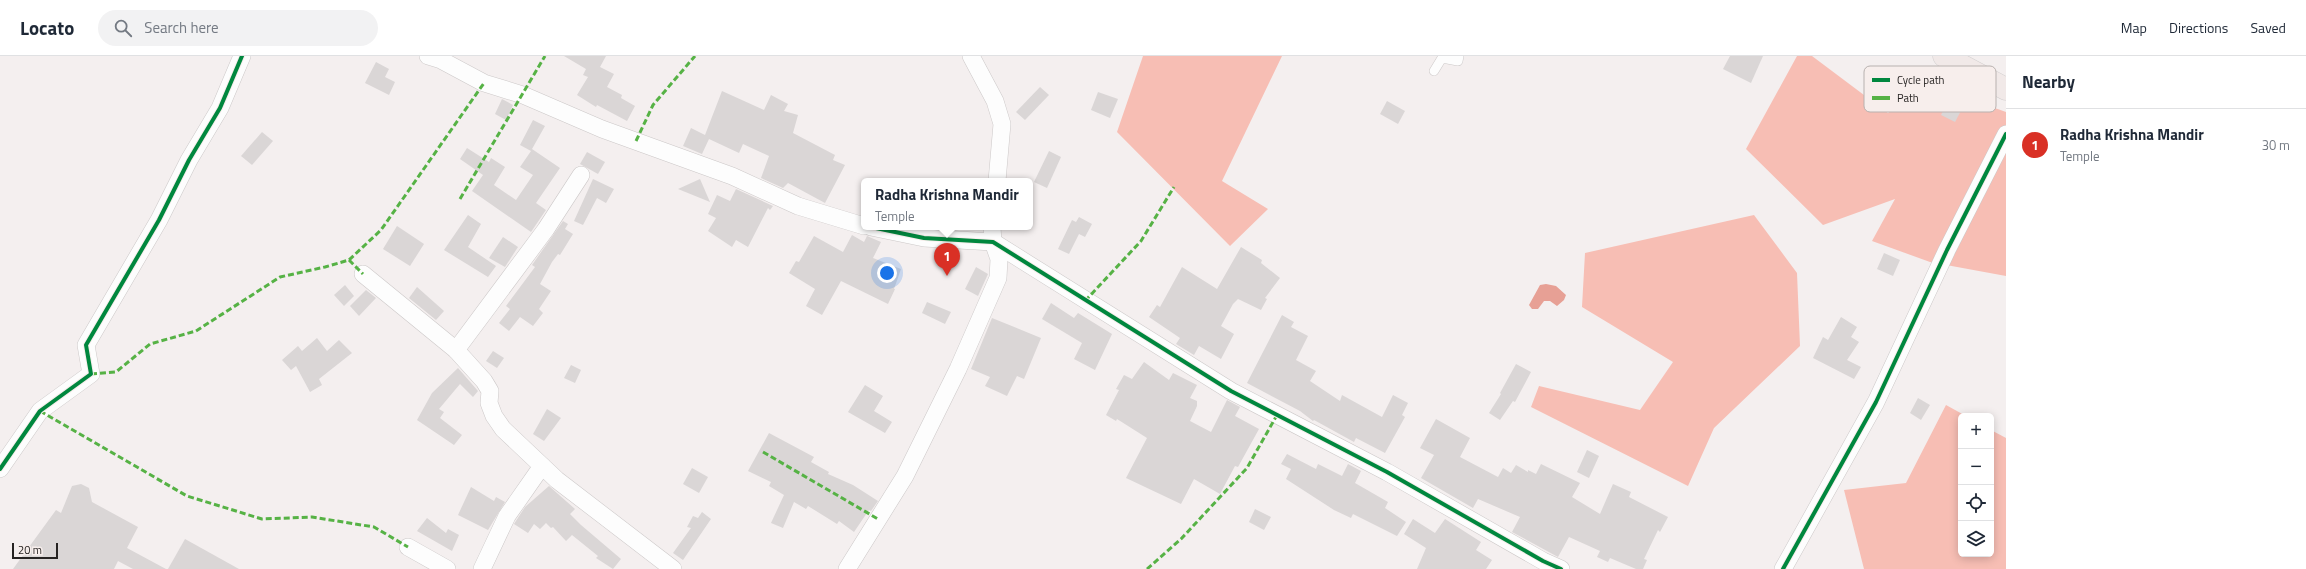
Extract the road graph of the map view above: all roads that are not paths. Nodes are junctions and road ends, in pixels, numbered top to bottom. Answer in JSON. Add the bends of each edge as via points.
{"nodes":[{"id":1,"x":242,"y":56,"type":"edge"},
{"id":2,"x":428,"y":56,"type":"edge"},
{"id":3,"x":971,"y":56,"type":"edge"},
{"id":4,"x":1459,"y":56,"type":"edge"},
{"id":5,"x":1944,"y":56,"type":"edge"},
{"id":6,"x":1963,"y":66,"type":"edge"},
{"id":7,"x":1434,"y":71,"type":"dead end"},
{"id":8,"x":1996,"y":84,"type":"edge"},
{"id":9,"x":2006,"y":89,"type":"edge"},
{"id":10,"x":2006,"y":134,"type":"edge"},
{"id":11,"x":581,"y":175,"type":"dead end"},
{"id":12,"x":997,"y":178,"type":"edge"},
{"id":13,"x":861,"y":225,"type":"edge"},
{"id":14,"x":885,"y":230,"type":"edge"},
{"id":15,"x":992,"y":235,"type":"edge"},
{"id":16,"x":363,"y":274,"type":"dead end"},
{"id":17,"x":456,"y":350,"type":"junction"},
{"id":18,"x":542,"y":466,"type":"junction"},
{"id":19,"x":0,"y":469,"type":"edge"},
{"id":20,"x":408,"y":547,"type":"dead end"},
{"id":21,"x":447,"y":569,"type":"edge"},
{"id":22,"x":482,"y":569,"type":"edge"},
{"id":23,"x":673,"y":569,"type":"edge"},
{"id":24,"x":847,"y":569,"type":"edge"},
{"id":25,"x":1561,"y":569,"type":"edge"},
{"id":26,"x":1784,"y":569,"type":"edge"}],
"edges":[{"from":1,"to":19,"type":"street","via":[[220,108],[86,346],[91,374],[40,411]]},
{"from":2,"to":13,"type":"street","via":[[441,60],[484,83],[523,95],[602,129],[732,176],[798,206]]},
{"from":3,"to":12,"type":"street","via":[[995,101],[1002,124]]},
{"from":4,"to":7,"type":"lane","via":[[1458,61],[1442,58]]},
{"from":5,"to":6,"type":"main road"},
{"from":8,"to":9,"type":"main road"},
{"from":10,"to":26,"type":"street","via":[[1946,250],[1876,402]]},
{"from":11,"to":17,"type":"street","via":[[546,229]]},
{"from":14,"to":15,"type":"street","via":[[924,238]]},
{"from":15,"to":24,"type":"street","via":[[999,258],[998,278],[961,362],[905,476]]},
{"from":15,"to":25,"type":"street","via":[[1231,391],[1387,472],[1542,561]]},
{"from":16,"to":17,"type":"street"},
{"from":17,"to":18,"type":"street","via":[[490,390],[489,403],[503,430]]},
{"from":18,"to":22,"type":"street","via":[[507,516]]},
{"from":18,"to":23,"type":"street","via":[[574,494]]},
{"from":20,"to":21,"type":"street"}]}
